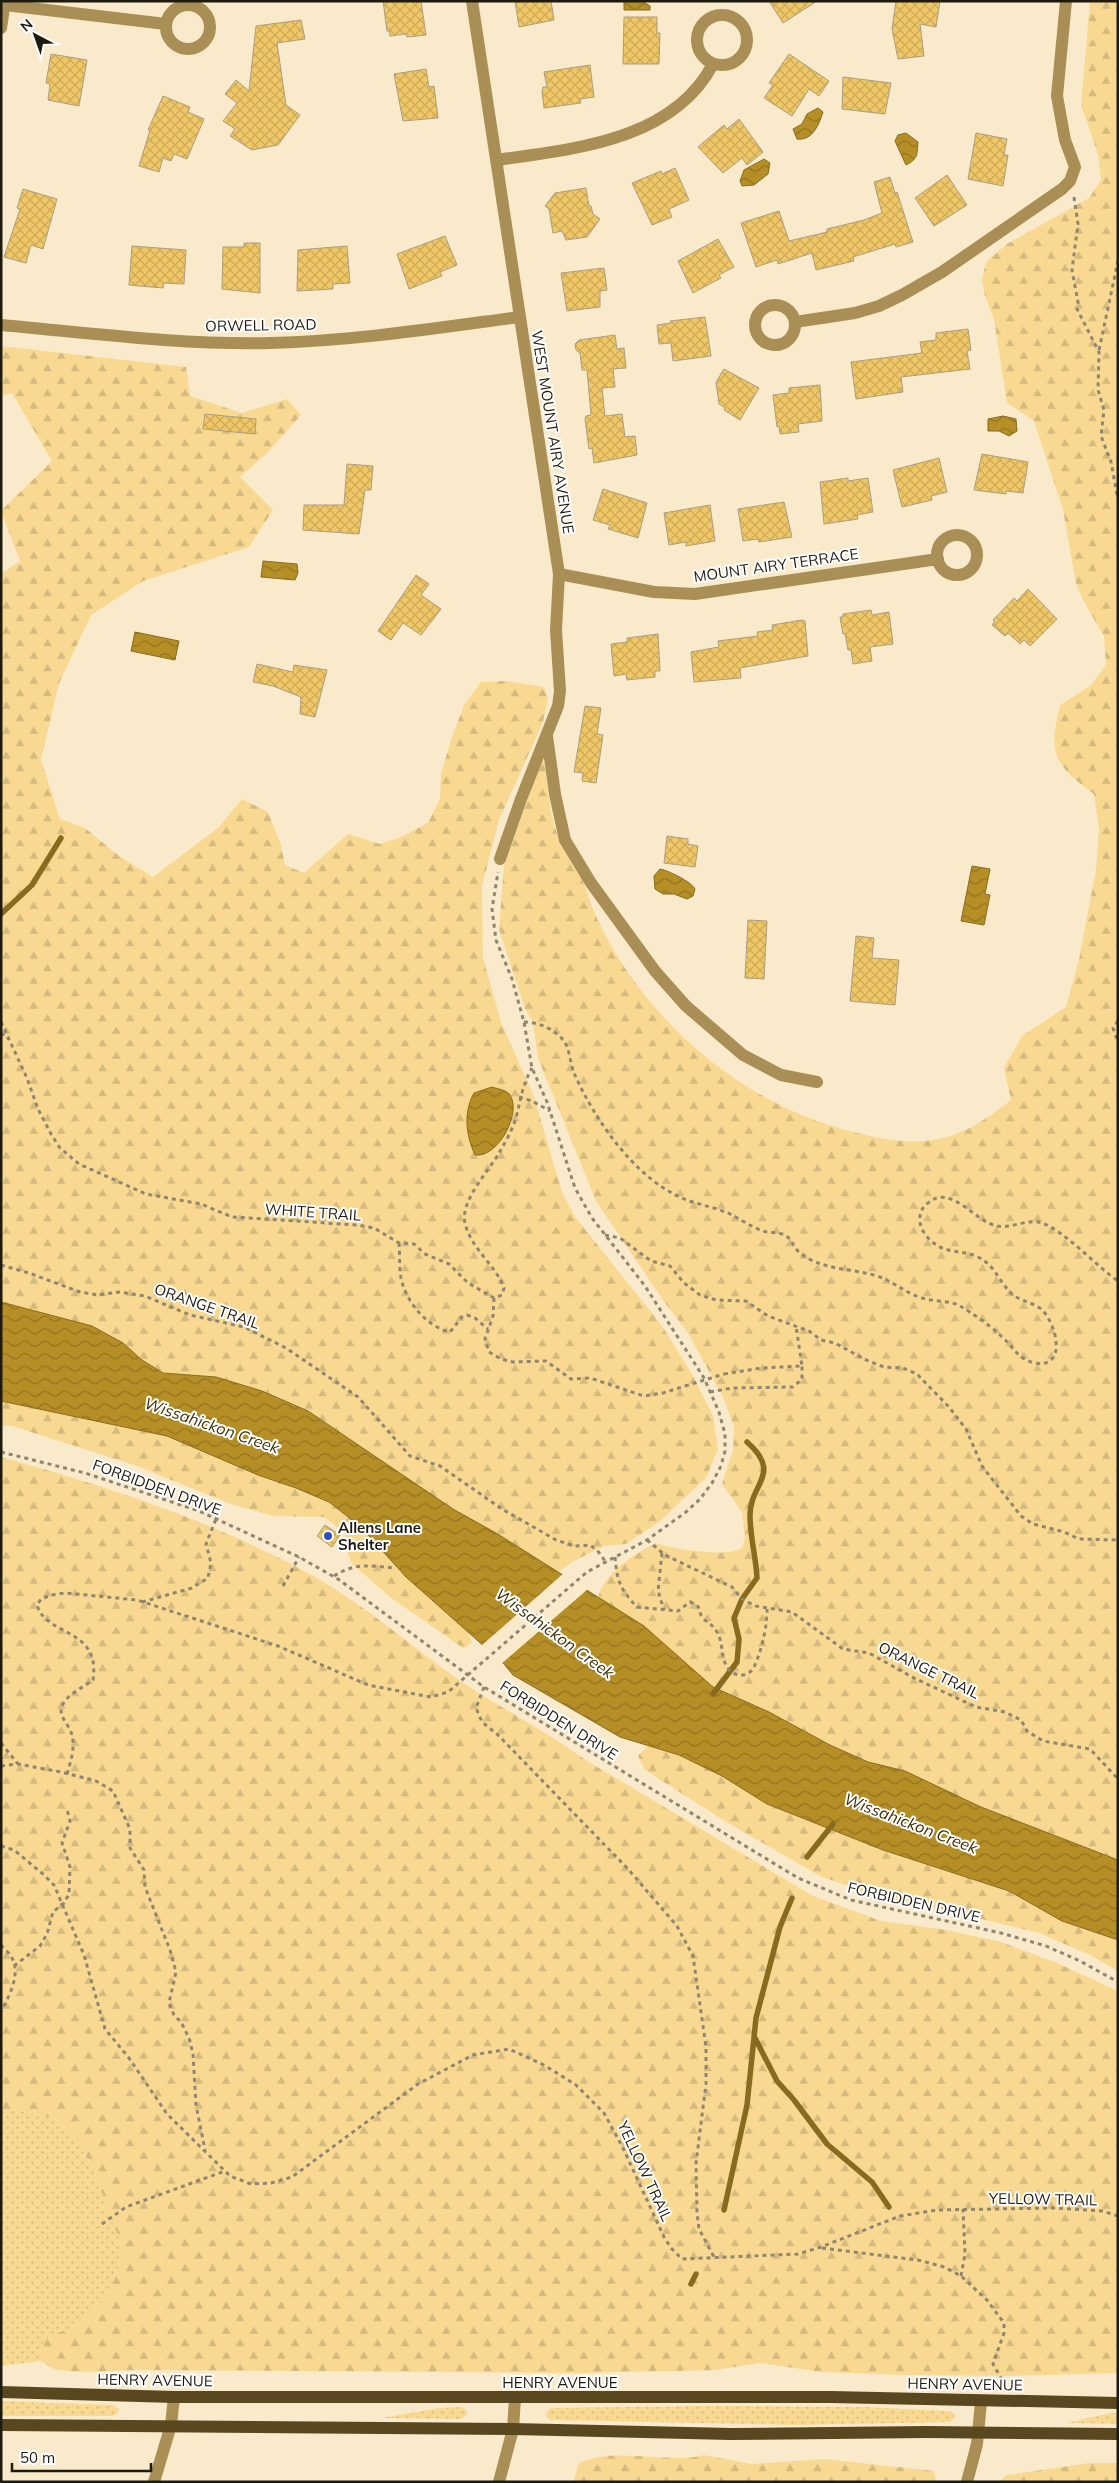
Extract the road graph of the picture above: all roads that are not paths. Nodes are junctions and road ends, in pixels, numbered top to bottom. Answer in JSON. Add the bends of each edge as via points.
{"nodes":[{"id":1,"x":472,"y":1,"type":"edge"},
{"id":2,"x":1066,"y":1,"type":"edge"},
{"id":3,"x":5,"y":3,"type":"edge"},
{"id":4,"x":166,"y":24,"type":"dead end"},
{"id":5,"x":1,"y":28,"type":"edge"},
{"id":6,"x":713,"y":64,"type":"junction"},
{"id":7,"x":496,"y":160,"type":"junction"},
{"id":8,"x":519,"y":317,"type":"junction"},
{"id":9,"x":794,"y":322,"type":"dead end"},
{"id":10,"x":1,"y":325,"type":"edge"},
{"id":11,"x":938,"y":559,"type":"dead end"},
{"id":12,"x":559,"y":574,"type":"junction"},
{"id":13,"x":547,"y":736,"type":"junction"},
{"id":14,"x":500,"y":859,"type":"road end"},
{"id":15,"x":817,"y":1082,"type":"dead end"},
{"id":16,"x":1,"y":2392,"type":"edge"},
{"id":17,"x":174,"y":2397,"type":"junction"},
{"id":18,"x":515,"y":2398,"type":"junction"},
{"id":19,"x":981,"y":2402,"type":"junction"},
{"id":20,"x":1118,"y":2403,"type":"edge"},
{"id":21,"x":1,"y":2425,"type":"edge"},
{"id":22,"x":171,"y":2425,"type":"junction"},
{"id":23,"x":513,"y":2429,"type":"junction"},
{"id":24,"x":978,"y":2432,"type":"junction"},
{"id":25,"x":1118,"y":2434,"type":"edge"},
{"id":26,"x":154,"y":2482,"type":"edge"},
{"id":27,"x":499,"y":2482,"type":"edge"},
{"id":28,"x":967,"y":2482,"type":"edge"}],
"edges":[{"from":1,"to":7,"type":"street","name":"WEST MOUNT AIRY AVENUE"},
{"from":2,"to":9,"type":"street","via":[[1057,96],[1059,119],[1075,167],[1074,174],[1062,189],[942,272],[902,295],[855,313]]},
{"from":3,"to":4,"type":"street"},
{"from":3,"to":5,"type":"street"},
{"from":6,"to":6,"type":"street","via":[[737,61],[746,48],[745,31],[735,18],[719,15],[699,29],[700,53]]},
{"from":6,"to":7,"type":"street","via":[[704,80],[684,102],[631,132],[572,149]]},
{"from":7,"to":8,"type":"street","name":"WEST MOUNT AIRY AVENUE"},
{"from":8,"to":10,"type":"street","name":"ORWELL ROAD","via":[[368,337],[271,343],[177,340]]},
{"from":8,"to":12,"type":"street","name":"WEST MOUNT AIRY AVENUE"},
{"from":11,"to":12,"type":"street","name":"MOUNT AIRY TERRACE","via":[[694,594],[654,592]]},
{"from":12,"to":13,"type":"street","name":"WEST MOUNT AIRY AVENUE","via":[[556,630],[560,691]]},
{"from":13,"to":14,"type":"street","name":"WEST MOUNT AIRY AVENUE"},
{"from":13,"to":15,"type":"street","via":[[565,840],[655,971],[686,1006],[743,1055],[781,1075]]},
{"from":16,"to":17,"type":"main road","name":"HENRY AVENUE"},
{"from":17,"to":18,"type":"main road","name":"HENRY AVENUE"},
{"from":17,"to":22,"type":"street"},
{"from":18,"to":19,"type":"main road","name":"HENRY AVENUE","via":[[782,2397]]},
{"from":18,"to":23,"type":"street"},
{"from":19,"to":20,"type":"main road","name":"HENRY AVENUE"},
{"from":19,"to":24,"type":"street"},
{"from":21,"to":22,"type":"main road"},
{"from":22,"to":23,"type":"main road"},
{"from":22,"to":26,"type":"street"},
{"from":23,"to":24,"type":"main road","via":[[731,2434]]},
{"from":23,"to":27,"type":"street"},
{"from":24,"to":25,"type":"main road"},
{"from":24,"to":28,"type":"street"}]}
